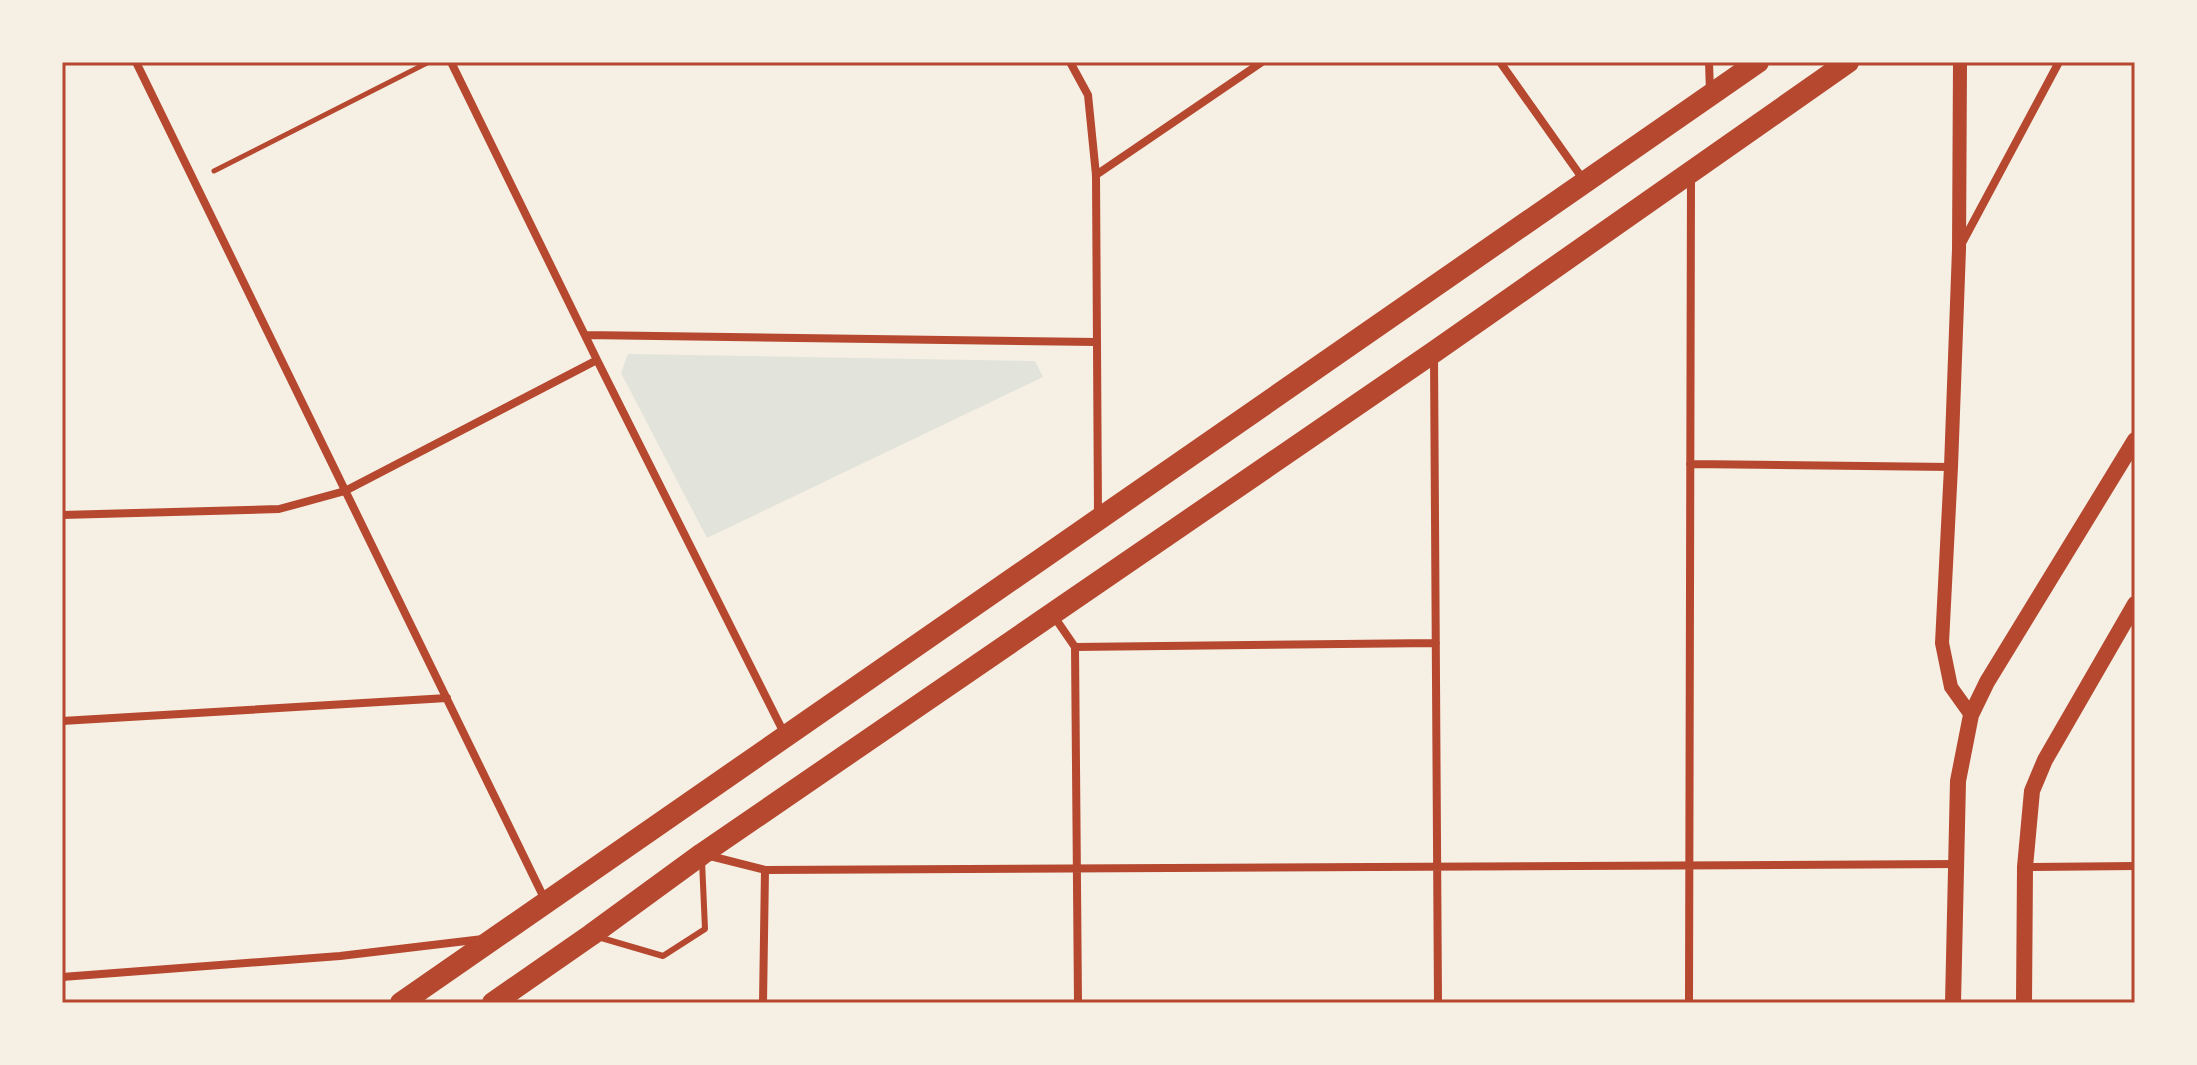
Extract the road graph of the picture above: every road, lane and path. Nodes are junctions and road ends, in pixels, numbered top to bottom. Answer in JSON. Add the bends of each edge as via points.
{"nodes":[{"id":1,"x":136,"y":62,"type":"edge"},
{"id":2,"x":429,"y":62,"type":"edge"},
{"id":3,"x":451,"y":62,"type":"edge"},
{"id":4,"x":1070,"y":62,"type":"edge"},
{"id":5,"x":1262,"y":62,"type":"edge"},
{"id":6,"x":1500,"y":62,"type":"edge"},
{"id":7,"x":1709,"y":62,"type":"edge"},
{"id":8,"x":1758,"y":62,"type":"edge"},
{"id":9,"x":1848,"y":62,"type":"edge"},
{"id":10,"x":1960,"y":62,"type":"edge"},
{"id":11,"x":2059,"y":62,"type":"edge"},
{"id":12,"x":1710,"y":97,"type":"junction"},
{"id":13,"x":1691,"y":172,"type":"junction"},
{"id":14,"x":1096,"y":175,"type":"junction"},
{"id":15,"x":195,"y":180,"type":"junction"},
{"id":16,"x":1585,"y":183,"type":"junction"},
{"id":17,"x":1959,"y":249,"type":"junction"},
{"id":18,"x":585,"y":335,"type":"junction"},
{"id":19,"x":1097,"y":342,"type":"junction"},
{"id":20,"x":1434,"y":352,"type":"junction"},
{"id":21,"x":597,"y":360,"type":"junction"},
{"id":22,"x":2135,"y":440,"type":"edge"},
{"id":23,"x":1690,"y":464,"type":"junction"},
{"id":24,"x":1951,"y":467,"type":"junction"},
{"id":25,"x":345,"y":491,"type":"junction"},
{"id":26,"x":62,"y":515,"type":"edge"},
{"id":27,"x":1098,"y":520,"type":"junction"},
{"id":28,"x":2135,"y":604,"type":"edge"},
{"id":29,"x":1053,"y":615,"type":"junction"},
{"id":30,"x":1436,"y":643,"type":"junction"},
{"id":31,"x":1075,"y":647,"type":"junction"},
{"id":32,"x":447,"y":698,"type":"junction"},
{"id":33,"x":1971,"y":715,"type":"junction"},
{"id":34,"x":62,"y":721,"type":"edge"},
{"id":35,"x":786,"y":736,"type":"junction"},
{"id":36,"x":702,"y":854,"type":"junction"},
{"id":37,"x":1957,"y":864,"type":"junction"},
{"id":38,"x":1690,"y":865,"type":"junction"},
{"id":39,"x":1437,"y":866,"type":"junction"},
{"id":40,"x":2135,"y":866,"type":"edge"},
{"id":41,"x":2025,"y":867,"type":"junction"},
{"id":42,"x":1077,"y":868,"type":"junction"},
{"id":43,"x":765,"y":870,"type":"junction"},
{"id":44,"x":546,"y":902,"type":"junction"},
{"id":45,"x":591,"y":935,"type":"junction"},
{"id":46,"x":497,"y":937,"type":"junction"},
{"id":47,"x":62,"y":977,"type":"edge"},
{"id":48,"x":401,"y":1003,"type":"edge"},
{"id":49,"x":493,"y":1003,"type":"edge"},
{"id":50,"x":763,"y":1003,"type":"edge"},
{"id":51,"x":1078,"y":1003,"type":"edge"},
{"id":52,"x":1438,"y":1003,"type":"edge"},
{"id":53,"x":1689,"y":1003,"type":"edge"},
{"id":54,"x":1953,"y":1003,"type":"edge"},
{"id":55,"x":2024,"y":1003,"type":"edge"}],
"edges":[{"from":1,"to":15,"type":"street"},
{"from":2,"to":15,"type":"path"},
{"from":3,"to":18,"type":"street"},
{"from":4,"to":14,"type":"street","via":[[1088,95]]},
{"from":5,"to":14,"type":"street"},
{"from":6,"to":16,"type":"street"},
{"from":7,"to":12,"type":"street"},
{"from":8,"to":12,"type":"highway"},
{"from":9,"to":13,"type":"highway"},
{"from":10,"to":17,"type":"street"},
{"from":11,"to":17,"type":"street"},
{"from":12,"to":16,"type":"highway"},
{"from":13,"to":20,"type":"highway"},
{"from":13,"to":23,"type":"street"},
{"from":14,"to":19,"type":"street"},
{"from":15,"to":25,"type":"street"},
{"from":16,"to":27,"type":"highway"},
{"from":17,"to":24,"type":"street"},
{"from":18,"to":19,"type":"street"},
{"from":18,"to":21,"type":"street"},
{"from":19,"to":27,"type":"street"},
{"from":20,"to":29,"type":"highway"},
{"from":20,"to":30,"type":"street"},
{"from":21,"to":25,"type":"street"},
{"from":21,"to":35,"type":"street"},
{"from":22,"to":33,"type":"main road"},
{"from":23,"to":24,"type":"street"},
{"from":23,"to":38,"type":"street"},
{"from":24,"to":33,"type":"street","via":[[1942,643],[1951,687]]},
{"from":25,"to":26,"type":"street","via":[[279,509]]},
{"from":25,"to":32,"type":"street"},
{"from":27,"to":35,"type":"highway"},
{"from":28,"to":41,"type":"main road","via":[[2032,791]]},
{"from":29,"to":31,"type":"street"},
{"from":29,"to":36,"type":"highway"},
{"from":30,"to":31,"type":"street"},
{"from":30,"to":39,"type":"street"},
{"from":31,"to":42,"type":"street"},
{"from":32,"to":34,"type":"street"},
{"from":32,"to":44,"type":"street"},
{"from":33,"to":37,"type":"main road","via":[[1958,781]]},
{"from":35,"to":44,"type":"highway"},
{"from":36,"to":43,"type":"street"},
{"from":36,"to":45,"type":"highway"},
{"from":36,"to":45,"type":"lane","via":[[705,929],[663,956]]},
{"from":37,"to":38,"type":"street"},
{"from":37,"to":54,"type":"main road"},
{"from":38,"to":39,"type":"street"},
{"from":38,"to":53,"type":"street"},
{"from":39,"to":42,"type":"street"},
{"from":39,"to":52,"type":"street"},
{"from":40,"to":41,"type":"street"},
{"from":41,"to":55,"type":"main road"},
{"from":42,"to":43,"type":"street"},
{"from":42,"to":51,"type":"street"},
{"from":43,"to":50,"type":"street"},
{"from":44,"to":46,"type":"highway"},
{"from":45,"to":49,"type":"highway"},
{"from":46,"to":47,"type":"street","via":[[340,956]]},
{"from":46,"to":48,"type":"highway"}]}
